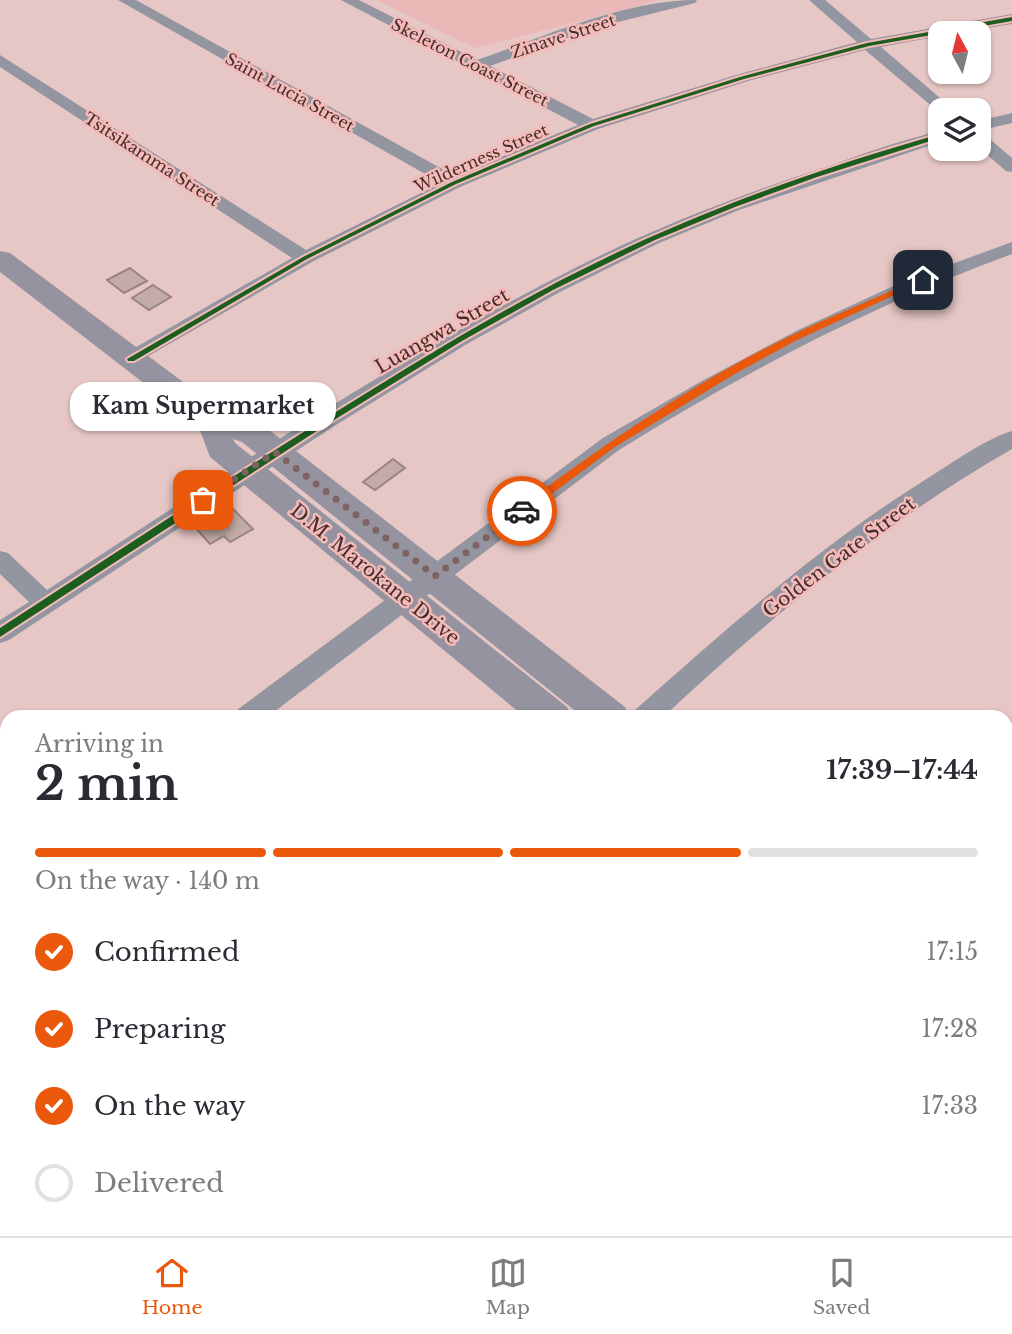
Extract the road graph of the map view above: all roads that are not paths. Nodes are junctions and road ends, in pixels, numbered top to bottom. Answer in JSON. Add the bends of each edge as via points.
{"nodes":[{"id":1,"x":125,"y":0,"type":"edge"},
{"id":2,"x":348,"y":0,"type":"edge"},
{"id":3,"x":690,"y":0,"type":"edge"},
{"id":4,"x":816,"y":0,"type":"edge"},
{"id":5,"x":1012,"y":19,"type":"edge"},
{"id":6,"x":869,"y":44,"type":"junction"},
{"id":7,"x":0,"y":60,"type":"edge"},
{"id":8,"x":478,"y":65,"type":"junction"},
{"id":9,"x":932,"y":98,"type":"edge"},
{"id":10,"x":1012,"y":118,"type":"edge"},
{"id":11,"x":991,"y":122,"type":"edge"},
{"id":12,"x":592,"y":125,"type":"junction"},
{"id":13,"x":928,"y":140,"type":"edge"},
{"id":14,"x":991,"y":149,"type":"edge"},
{"id":15,"x":1012,"y":167,"type":"edge"},
{"id":16,"x":454,"y":183,"type":"junction"},
{"id":17,"x":1012,"y":248,"type":"edge"},
{"id":18,"x":305,"y":257,"type":"junction"},
{"id":19,"x":0,"y":259,"type":"edge"},
{"id":20,"x":131,"y":359,"type":"junction"},
{"id":21,"x":211,"y":419,"type":"junction"},
{"id":22,"x":1012,"y":439,"type":"edge"},
{"id":23,"x":275,"y":452,"type":"junction"},
{"id":24,"x":248,"y":471,"type":"junction"},
{"id":25,"x":0,"y":560,"type":"edge"},
{"id":26,"x":435,"y":576,"type":"junction"},
{"id":27,"x":404,"y":599,"type":"junction"},
{"id":28,"x":46,"y":603,"type":"junction"},
{"id":29,"x":0,"y":633,"type":"edge"},
{"id":30,"x":257,"y":710,"type":"edge"},
{"id":31,"x":544,"y":710,"type":"edge"},
{"id":32,"x":602,"y":710,"type":"edge"},
{"id":33,"x":653,"y":710,"type":"edge"}],
"edges":[{"from":1,"to":16,"type":"street","name":"Saint Lucia Street"},
{"from":2,"to":8,"type":"street","name":"Skeleton Coast Street"},
{"from":3,"to":8,"type":"street","name":"Zinave Street","via":[[593,24]]},
{"from":4,"to":6,"type":"street"},
{"from":5,"to":6,"type":"street","name":"Wilderness Street"},
{"from":6,"to":9,"type":"street"},
{"from":6,"to":12,"type":"street","name":"Wilderness Street"},
{"from":7,"to":18,"type":"street","name":"Tsitsikamma Street"},
{"from":8,"to":12,"type":"street","name":"Skeleton Coast Street"},
{"from":10,"to":11,"type":"street"},
{"from":12,"to":16,"type":"street","name":"Wilderness Street"},
{"from":13,"to":23,"type":"street","name":"Luangwa Street","via":[[727,207],[613,257],[497,317]]},
{"from":14,"to":15,"type":"street"},
{"from":16,"to":18,"type":"street","name":"Wilderness Street"},
{"from":17,"to":26,"type":"street","via":[[923,280],[730,372],[611,444]]},
{"from":18,"to":20,"type":"street","name":"Wilderness Street"},
{"from":19,"to":20,"type":"main road","name":"D.M. Marokane Drive"},
{"from":20,"to":21,"type":"main road","name":"D.M. Marokane Drive"},
{"from":21,"to":23,"type":"main road","name":"D.M. Marokane Drive","via":[[253,434]]},
{"from":21,"to":24,"type":"main road","name":"D.M. Marokane Drive","via":[[221,449]]},
{"from":22,"to":33,"type":"street","name":"Golden Gate Street","via":[[947,476],[837,553]]},
{"from":23,"to":24,"type":"street","name":"Luangwa Street"},
{"from":23,"to":26,"type":"main road","name":"D.M. Marokane Drive"},
{"from":24,"to":27,"type":"main road","name":"D.M. Marokane Drive"},
{"from":24,"to":28,"type":"street","name":"Luangwa Street"},
{"from":25,"to":28,"type":"street"},
{"from":26,"to":27,"type":"street"},
{"from":26,"to":32,"type":"main road","name":"D.M. Marokane Drive"},
{"from":27,"to":30,"type":"street"},
{"from":27,"to":31,"type":"main road","name":"D.M. Marokane Drive"},
{"from":28,"to":29,"type":"street","name":"Luangwa Street"}]}
